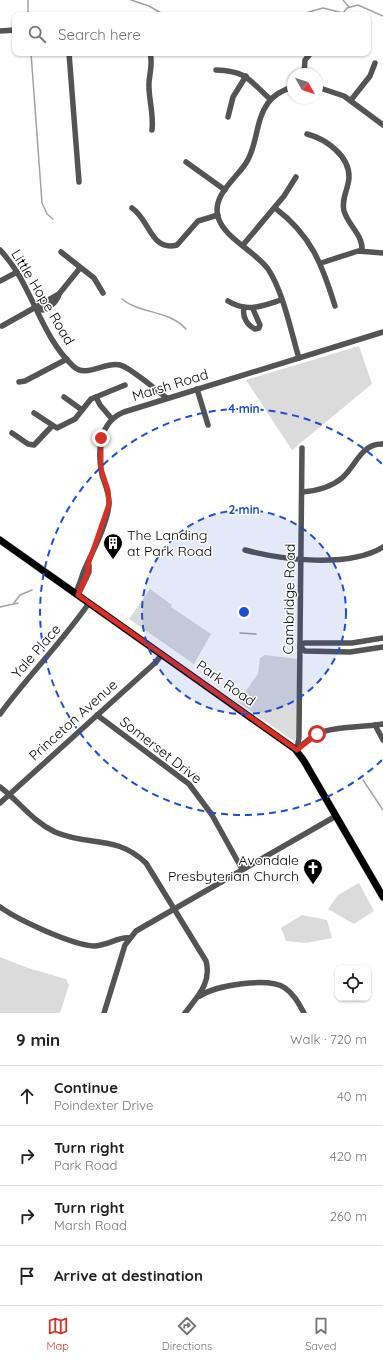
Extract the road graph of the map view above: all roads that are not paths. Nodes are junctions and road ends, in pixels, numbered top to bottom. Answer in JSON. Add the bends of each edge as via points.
{"nodes":[{"id":1,"x":12,"y":30,"type":"edge"},
{"id":2,"x":0,"y":31,"type":"edge"},
{"id":3,"x":69,"y":56,"type":"edge"},
{"id":4,"x":151,"y":56,"type":"edge"},
{"id":5,"x":308,"y":56,"type":"edge"},
{"id":6,"x":375,"y":63,"type":"dead end"},
{"id":7,"x":304,"y":68,"type":"edge"},
{"id":8,"x":216,"y":70,"type":"dead end"},
{"id":9,"x":246,"y":76,"type":"junction"},
{"id":10,"x":323,"y":89,"type":"edge"},
{"id":11,"x":287,"y":90,"type":"edge"},
{"id":12,"x":270,"y":100,"type":"junction"},
{"id":13,"x":351,"y":100,"type":"junction"},
{"id":14,"x":228,"y":116,"type":"dead end"},
{"id":15,"x":383,"y":126,"type":"edge"},
{"id":16,"x":152,"y":130,"type":"dead end"},
{"id":17,"x":307,"y":134,"type":"dead end"},
{"id":18,"x":186,"y":162,"type":"dead end"},
{"id":19,"x":296,"y":177,"type":"dead end"},
{"id":20,"x":79,"y":182,"type":"dead end"},
{"id":21,"x":225,"y":190,"type":"junction"},
{"id":22,"x":132,"y":208,"type":"dead end"},
{"id":23,"x":275,"y":208,"type":"junction"},
{"id":24,"x":218,"y":215,"type":"junction"},
{"id":25,"x":243,"y":245,"type":"junction"},
{"id":26,"x":0,"y":250,"type":"edge"},
{"id":27,"x":362,"y":250,"type":"junction"},
{"id":28,"x":61,"y":252,"type":"dead end"},
{"id":29,"x":383,"y":253,"type":"edge"},
{"id":30,"x":321,"y":263,"type":"junction"},
{"id":31,"x":80,"y":268,"type":"junction"},
{"id":32,"x":17,"y":272,"type":"junction"},
{"id":33,"x":0,"y":281,"type":"edge"},
{"id":34,"x":103,"y":293,"type":"dead end"},
{"id":35,"x":281,"y":300,"type":"junction"},
{"id":36,"x":228,"y":301,"type":"dead end"},
{"id":37,"x":334,"y":306,"type":"dead end"},
{"id":38,"x":36,"y":308,"type":"junction"},
{"id":39,"x":244,"y":308,"type":"junction"},
{"id":40,"x":253,"y":309,"type":"junction"},
{"id":41,"x":2,"y":326,"type":"dead end"},
{"id":42,"x":383,"y":332,"type":"edge"},
{"id":43,"x":299,"y":358,"type":"junction"},
{"id":44,"x":67,"y":359,"type":"junction"},
{"id":45,"x":19,"y":382,"type":"dead end"},
{"id":46,"x":125,"y":385,"type":"dead end"},
{"id":47,"x":197,"y":389,"type":"junction"},
{"id":48,"x":64,"y":397,"type":"dead end"},
{"id":49,"x":96,"y":397,"type":"junction"},
{"id":50,"x":167,"y":398,"type":"junction"},
{"id":51,"x":82,"y":410,"type":"junction"},
{"id":52,"x":34,"y":413,"type":"dead end"},
{"id":53,"x":112,"y":419,"type":"junction"},
{"id":54,"x":208,"y":424,"type":"dead end"},
{"id":55,"x":52,"y":426,"type":"junction"},
{"id":56,"x":12,"y":433,"type":"dead end"},
{"id":57,"x":383,"y":444,"type":"edge"},
{"id":58,"x":302,"y":448,"type":"dead end"},
{"id":59,"x":302,"y":492,"type":"junction"},
{"id":60,"x":0,"y":540,"type":"edge"},
{"id":61,"x":383,"y":547,"type":"edge"},
{"id":62,"x":245,"y":550,"type":"dead end"},
{"id":63,"x":302,"y":559,"type":"junction"},
{"id":64,"x":77,"y":594,"type":"junction"},
{"id":65,"x":89,"y":603,"type":"junction"},
{"id":66,"x":383,"y":638,"type":"edge"},
{"id":67,"x":300,"y":647,"type":"junction"},
{"id":68,"x":383,"y":647,"type":"edge"},
{"id":69,"x":162,"y":654,"type":"junction"},
{"id":70,"x":0,"y":714,"type":"edge"},
{"id":71,"x":97,"y":715,"type":"junction"},
{"id":72,"x":383,"y":724,"type":"edge"},
{"id":73,"x":375,"y":725,"type":"junction"},
{"id":74,"x":383,"y":740,"type":"edge"},
{"id":75,"x":297,"y":750,"type":"junction"},
{"id":76,"x":0,"y":787,"type":"edge"},
{"id":77,"x":10,"y":794,"type":"junction"},
{"id":78,"x":0,"y":803,"type":"edge"},
{"id":79,"x":336,"y":816,"type":"junction"},
{"id":80,"x":242,"y":868,"type":"junction"},
{"id":81,"x":383,"y":897,"type":"edge"},
{"id":82,"x":0,"y":907,"type":"edge"},
{"id":83,"x":174,"y":908,"type":"junction"},
{"id":84,"x":129,"y":938,"type":"junction"},
{"id":85,"x":197,"y":998,"type":"junction"},
{"id":86,"x":104,"y":1013,"type":"edge"},
{"id":87,"x":186,"y":1013,"type":"edge"},
{"id":88,"x":304,"y":1013,"type":"edge"}],
"edges":[{"from":1,"to":2,"type":"street"},
{"from":3,"to":20,"type":"street"},
{"from":4,"to":16,"type":"street","via":[[149,93]]},
{"from":5,"to":7,"type":"street"},
{"from":6,"to":13,"type":"street","via":[[370,76]]},
{"from":8,"to":9,"type":"street","via":[[235,71]]},
{"from":9,"to":12,"type":"street"},
{"from":9,"to":14,"type":"street","via":[[233,97]]},
{"from":10,"to":13,"type":"street"},
{"from":11,"to":12,"type":"street"},
{"from":12,"to":21,"type":"street","via":[[262,114],[248,159]]},
{"from":13,"to":15,"type":"street"},
{"from":17,"to":27,"type":"street","via":[[316,136],[326,143],[341,155],[347,164],[349,177],[343,209],[359,238]]},
{"from":18,"to":21,"type":"street"},
{"from":19,"to":23,"type":"street"},
{"from":21,"to":24,"type":"street","via":[[219,199]]},
{"from":22,"to":24,"type":"street","via":[[142,216],[153,238],[166,246],[177,245],[198,221]]},
{"from":23,"to":25,"type":"street"},
{"from":23,"to":30,"type":"street","via":[[303,234]]},
{"from":24,"to":25,"type":"street","via":[[223,227]]},
{"from":25,"to":35,"type":"street","via":[[268,269]]},
{"from":26,"to":32,"type":"street","name":"Little Hope Road"},
{"from":27,"to":29,"type":"street"},
{"from":27,"to":30,"type":"street"},
{"from":28,"to":31,"type":"street"},
{"from":30,"to":37,"type":"street"},
{"from":31,"to":34,"type":"street","via":[[94,278]]},
{"from":31,"to":38,"type":"street","via":[[59,294],[58,300],[43,310]]},
{"from":32,"to":33,"type":"street"},
{"from":32,"to":38,"type":"street","name":"Little Hope Road"},
{"from":35,"to":40,"type":"street"},
{"from":35,"to":43,"type":"street"},
{"from":36,"to":39,"type":"street"},
{"from":38,"to":41,"type":"street"},
{"from":38,"to":44,"type":"street","name":"Little Hope Road"},
{"from":39,"to":40,"type":"street"},
{"from":39,"to":40,"type":"street","via":[[242,313],[245,320],[255,329],[260,325]]},
{"from":42,"to":43,"type":"street","name":"Marsh Road"},
{"from":43,"to":47,"type":"street","name":"Marsh Road"},
{"from":44,"to":45,"type":"street"},
{"from":44,"to":50,"type":"street","name":"Little Hope Road","via":[[76,369],[83,371],[112,365],[124,366]]},
{"from":46,"to":49,"type":"street"},
{"from":47,"to":50,"type":"street","name":"Marsh Road"},
{"from":47,"to":54,"type":"street"},
{"from":48,"to":51,"type":"street"},
{"from":49,"to":51,"type":"street"},
{"from":49,"to":53,"type":"street"},
{"from":50,"to":53,"type":"street","name":"Marsh Road","via":[[124,412]]},
{"from":51,"to":55,"type":"street","via":[[73,420],[57,428]]},
{"from":52,"to":55,"type":"street"},
{"from":53,"to":64,"type":"street","via":[[104,431],[100,447],[101,469],[108,490],[109,504]]},
{"from":55,"to":56,"type":"street","via":[[34,445]]},
{"from":57,"to":59,"type":"street","via":[[366,449],[350,470],[334,484],[319,490]]},
{"from":58,"to":59,"type":"street","name":"Cambridge Road"},
{"from":59,"to":63,"type":"street","name":"Cambridge Road"},
{"from":60,"to":64,"type":"main road","name":"Park Road"},
{"from":61,"to":63,"type":"street","via":[[371,554],[352,558]]},
{"from":62,"to":63,"type":"street","via":[[273,557]]},
{"from":63,"to":67,"type":"street","name":"Cambridge Road"},
{"from":64,"to":65,"type":"main road","name":"Park Road"},
{"from":65,"to":69,"type":"main road","name":"Park Road"},
{"from":65,"to":70,"type":"street","name":"Yale Place","via":[[65,638],[23,683]]},
{"from":66,"to":67,"type":"street","via":[[352,643],[304,643]]},
{"from":67,"to":68,"type":"street","via":[[305,651],[350,652]]},
{"from":67,"to":75,"type":"street","name":"Cambridge Road"},
{"from":69,"to":71,"type":"street","name":"Princeton Avenue"},
{"from":69,"to":75,"type":"main road","name":"Park Road"},
{"from":71,"to":77,"type":"street","name":"Princeton Avenue"},
{"from":71,"to":80,"type":"street","name":"Somerset Drive","via":[[189,784],[212,815]]},
{"from":72,"to":73,"type":"street"},
{"from":73,"to":74,"type":"street"},
{"from":73,"to":75,"type":"street","via":[[326,730]]},
{"from":75,"to":79,"type":"main road","name":"Park Road"},
{"from":76,"to":77,"type":"street"},
{"from":77,"to":78,"type":"street","name":"Princeton Avenue"},
{"from":77,"to":83,"type":"street","via":[[34,818],[54,831],[79,840],[117,844],[133,852],[151,869]]},
{"from":79,"to":80,"type":"street"},
{"from":79,"to":81,"type":"main road","name":"Park Road"},
{"from":80,"to":83,"type":"street"},
{"from":82,"to":84,"type":"street","via":[[28,924],[86,945],[101,945]]},
{"from":83,"to":84,"type":"street"},
{"from":83,"to":85,"type":"street","via":[[208,968],[207,979]]},
{"from":84,"to":86,"type":"street"},
{"from":85,"to":87,"type":"street"},
{"from":85,"to":88,"type":"street","via":[[214,989],[270,983],[290,992]]}]}
